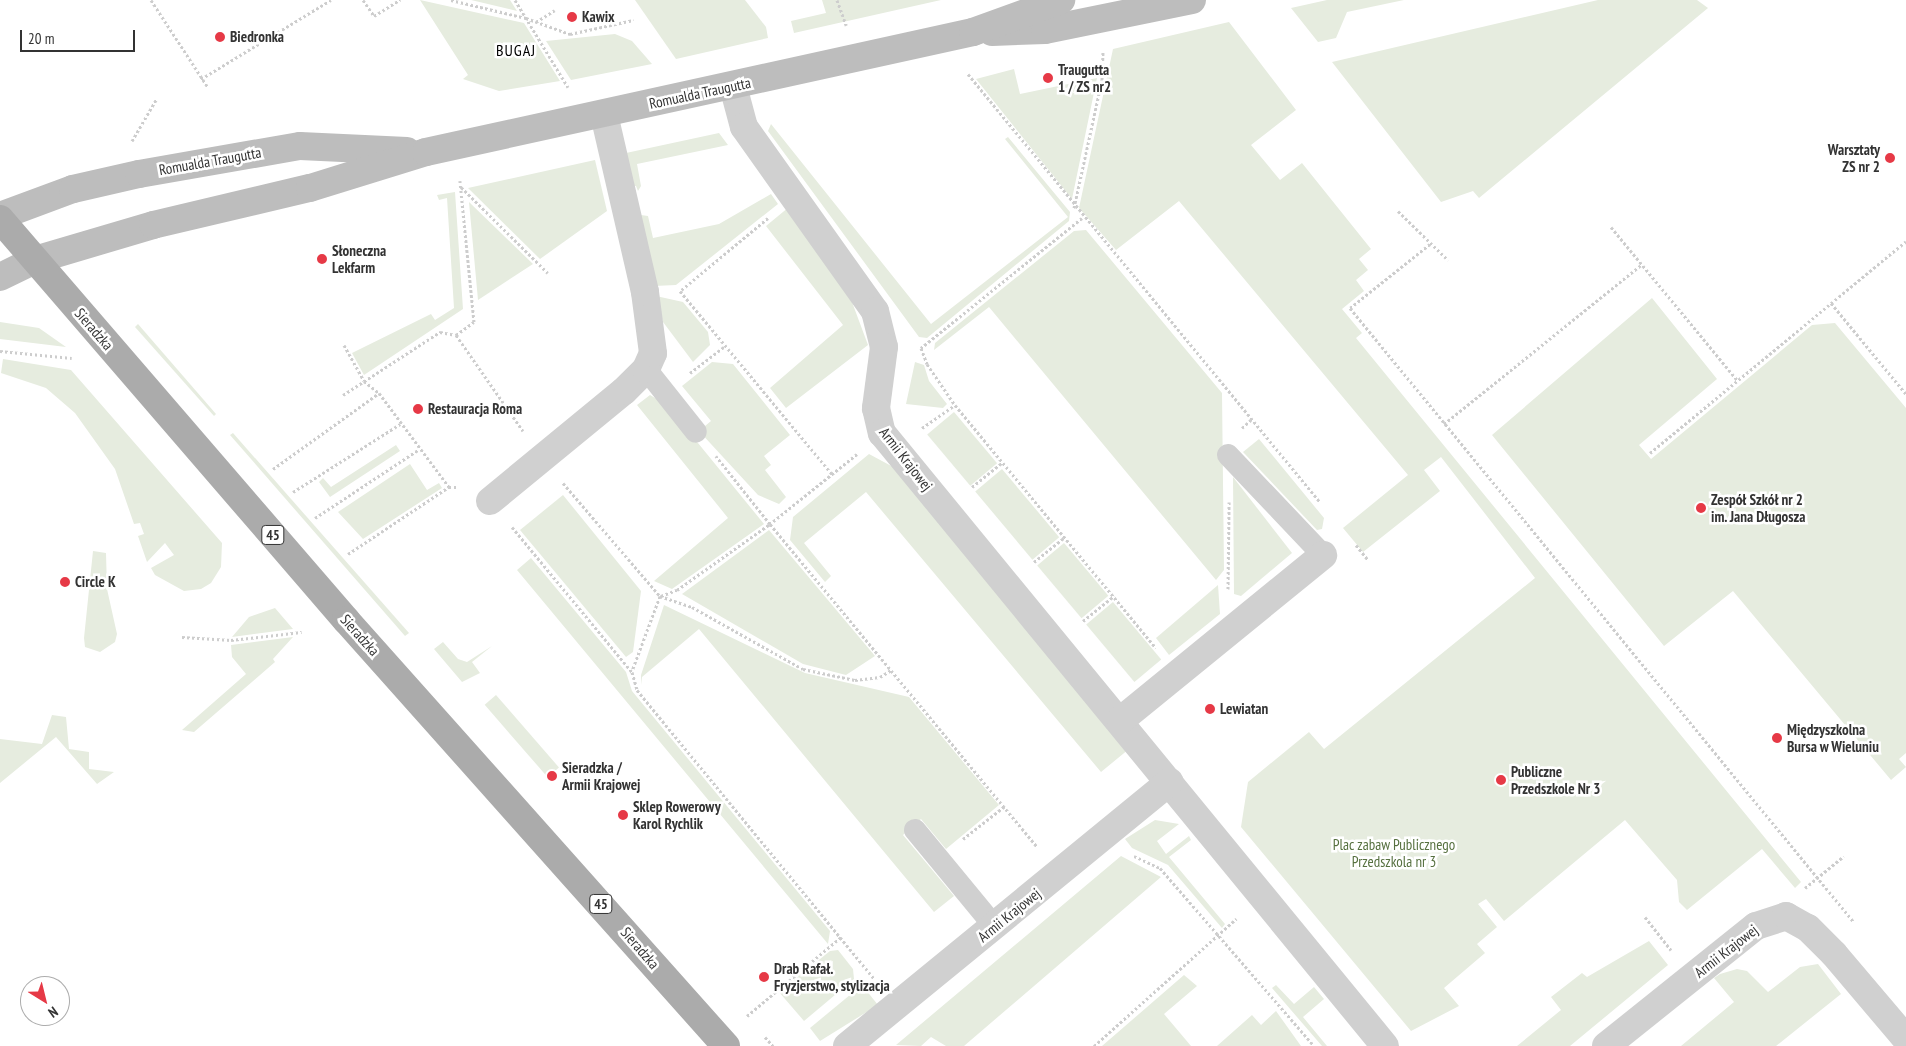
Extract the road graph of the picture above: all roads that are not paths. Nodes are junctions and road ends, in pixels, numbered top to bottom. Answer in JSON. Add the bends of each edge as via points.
{"nodes":[{"id":1,"x":1061,"y":0,"type":"edge"},
{"id":2,"x":1192,"y":0,"type":"edge"},
{"id":3,"x":973,"y":32,"type":"junction"},
{"id":4,"x":733,"y":86,"type":"junction"},
{"id":5,"x":604,"y":115,"type":"junction"},
{"id":6,"x":426,"y":152,"type":"junction"},
{"id":7,"x":0,"y":217,"type":"edge"},
{"id":8,"x":35,"y":260,"type":"junction"},
{"id":9,"x":0,"y":277,"type":"edge"},
{"id":10,"x":646,"y":369,"type":"junction"},
{"id":11,"x":696,"y":432,"type":"road end"},
{"id":12,"x":1228,"y":455,"type":"road end"},
{"id":13,"x":490,"y":501,"type":"road end"},
{"id":14,"x":1323,"y":555,"type":"joint"},
{"id":15,"x":1121,"y":720,"type":"junction"},
{"id":16,"x":1170,"y":782,"type":"junction"},
{"id":17,"x":915,"y":830,"type":"dead end"},
{"id":18,"x":994,"y":926,"type":"junction"},
{"id":19,"x":1906,"y":1039,"type":"edge"},
{"id":20,"x":726,"y":1046,"type":"edge"},
{"id":21,"x":847,"y":1046,"type":"edge"},
{"id":22,"x":1386,"y":1046,"type":"edge"},
{"id":23,"x":1606,"y":1046,"type":"edge"}],
"edges":[{"from":1,"to":3,"type":"street","name":"Romualda Traugutta"},
{"from":2,"to":3,"type":"street","name":"Romualda Traugutta","via":[[1044,30]]},
{"from":3,"to":4,"type":"street","name":"Romualda Traugutta"},
{"from":4,"to":5,"type":"street","name":"Romualda Traugutta"},
{"from":4,"to":15,"type":"street","name":"Armii Krajowej","via":[[744,127],[875,311],[884,347],[876,408],[882,433]]},
{"from":5,"to":6,"type":"street","name":"Romualda Traugutta"},
{"from":5,"to":10,"type":"street","via":[[652,333],[653,353]]},
{"from":6,"to":7,"type":"street","name":"Romualda Traugutta","via":[[300,146],[73,189]]},
{"from":6,"to":8,"type":"street","name":"Romualda Traugutta","via":[[310,188],[153,226]]},
{"from":7,"to":8,"type":"main road","name":"Sieradzka","number":"45"},
{"from":8,"to":9,"type":"street","name":"Romualda Traugutta"},
{"from":8,"to":20,"type":"main road","name":"Sieradzka","number":"45","via":[[346,620]]},
{"from":10,"to":11,"type":"lane"},
{"from":10,"to":13,"type":"street"},
{"from":12,"to":14,"type":"lane"},
{"from":14,"to":15,"type":"street"},
{"from":15,"to":16,"type":"street","name":"Armii Krajowej"},
{"from":16,"to":18,"type":"street","name":"Armii Krajowej"},
{"from":16,"to":22,"type":"street","name":"Armii Krajowej","via":[[1262,899]]},
{"from":17,"to":18,"type":"lane"},
{"from":18,"to":21,"type":"street","name":"Armii Krajowej"},
{"from":19,"to":23,"type":"street","name":"Armii Krajowej","via":[[1834,954],[1808,928],[1786,916],[1756,926]]}]}
